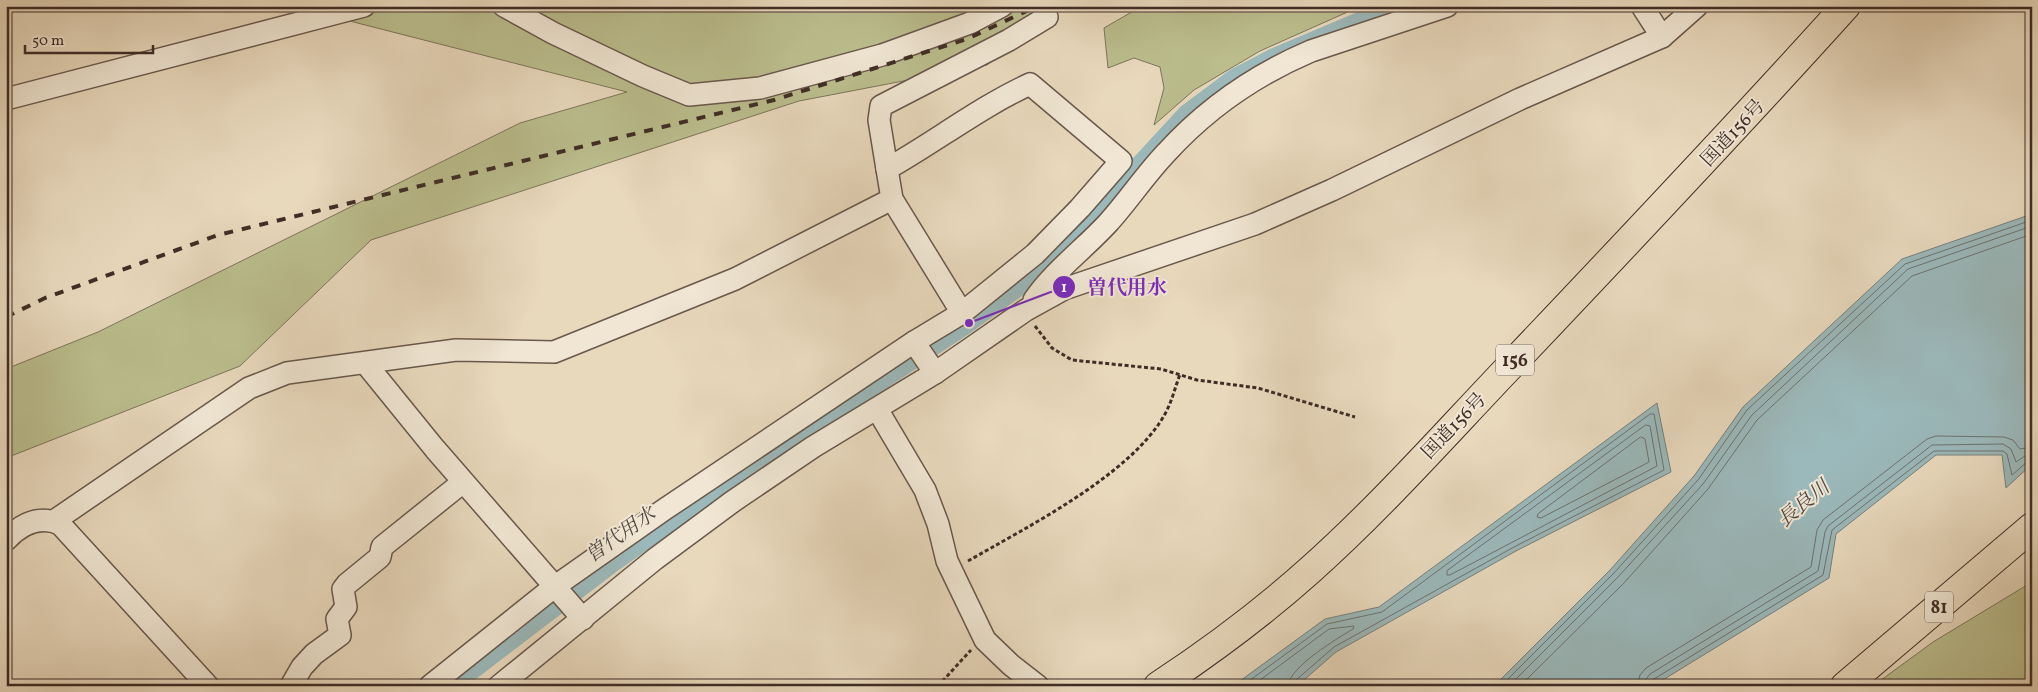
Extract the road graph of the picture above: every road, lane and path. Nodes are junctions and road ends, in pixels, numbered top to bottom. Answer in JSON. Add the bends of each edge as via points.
{"nodes":[{"id":1,"x":364,"y":6,"type":"edge"},
{"id":2,"x":504,"y":6,"type":"edge"},
{"id":3,"x":1002,"y":6,"type":"edge"},
{"id":4,"x":1043,"y":6,"type":"edge"},
{"id":5,"x":1447,"y":6,"type":"edge"},
{"id":6,"x":1642,"y":6,"type":"edge"},
{"id":7,"x":1697,"y":6,"type":"edge"},
{"id":8,"x":1846,"y":6,"type":"edge"},
{"id":9,"x":1662,"y":38,"type":"junction"},
{"id":10,"x":6,"y":99,"type":"edge"},
{"id":11,"x":886,"y":169,"type":"junction"},
{"id":12,"x":892,"y":199,"type":"junction"},
{"id":13,"x":1026,"y":310,"type":"junction"},
{"id":14,"x":962,"y":313,"type":"junction"},
{"id":15,"x":924,"y":357,"type":"junction"},
{"id":16,"x":366,"y":364,"type":"junction"},
{"id":17,"x":1180,"y":374,"type":"junction"},
{"id":18,"x":877,"y":409,"type":"junction"},
{"id":19,"x":1355,"y":417,"type":"dead end"},
{"id":20,"x":752,"y":468,"type":"junction"},
{"id":21,"x":463,"y":482,"type":"junction"},
{"id":22,"x":54,"y":521,"type":"junction"},
{"id":23,"x":2032,"y":527,"type":"edge"},
{"id":24,"x":6,"y":540,"type":"edge"},
{"id":25,"x":952,"y":570,"type":"junction"},
{"id":26,"x":567,"y":601,"type":"junction"},
{"id":27,"x":983,"y":637,"type":"junction"},
{"id":28,"x":208,"y":686,"type":"edge"},
{"id":29,"x":291,"y":686,"type":"edge"},
{"id":30,"x":430,"y":686,"type":"edge"},
{"id":31,"x":499,"y":686,"type":"edge"},
{"id":32,"x":938,"y":686,"type":"edge"},
{"id":33,"x":1038,"y":686,"type":"edge"},
{"id":34,"x":1158,"y":686,"type":"edge"},
{"id":35,"x":1845,"y":686,"type":"edge"}],
"edges":[{"from":1,"to":10,"type":"street"},
{"from":2,"to":3,"type":"street","via":[[562,37],[689,95],[760,88],[882,55],[970,23]]},
{"from":4,"to":11,"type":"street","via":[[1047,17],[881,106],[879,120]]},
{"from":5,"to":13,"type":"street","via":[[1312,51],[1244,87],[1202,118],[1167,152],[1109,222],[1040,291]]},
{"from":6,"to":9,"type":"street"},
{"from":7,"to":9,"type":"street"},
{"from":8,"to":34,"type":"main road","name":"国道156号","number":"156","via":[[1724,142],[1341,540],[1248,621]]},
{"from":9,"to":13,"type":"street","via":[[1520,99],[1255,224],[1106,273],[1064,289]]},
{"from":11,"to":12,"type":"street"},
{"from":11,"to":14,"type":"street","via":[[999,98],[1030,84],[1121,161],[1035,254]]},
{"from":12,"to":14,"type":"street"},
{"from":12,"to":16,"type":"street","via":[[735,279],[554,352],[456,350]]},
{"from":13,"to":15,"type":"street"},
{"from":13,"to":17,"type":"path","via":[[1038,333],[1072,360],[1161,369]]},
{"from":14,"to":15,"type":"street"},
{"from":15,"to":18,"type":"street"},
{"from":15,"to":20,"type":"street"},
{"from":16,"to":21,"type":"street"},
{"from":16,"to":22,"type":"street","via":[[287,373],[249,388]]},
{"from":17,"to":19,"type":"path","via":[[1258,388]]},
{"from":17,"to":25,"type":"path","via":[[1164,415],[1148,438],[1130,454],[1068,503]]},
{"from":18,"to":20,"type":"street","via":[[812,447]]},
{"from":18,"to":25,"type":"street","via":[[925,490]]},
{"from":20,"to":26,"type":"street"},
{"from":20,"to":26,"type":"street","via":[[655,559]]},
{"from":21,"to":26,"type":"street"},
{"from":21,"to":29,"type":"street","via":[[382,547],[380,557],[347,584],[343,589],[346,607],[337,619],[340,635],[314,654]]},
{"from":22,"to":24,"type":"street","via":[[33,521]]},
{"from":22,"to":28,"type":"street","via":[[68,530]]},
{"from":23,"to":35,"type":"main road","number":"81"},
{"from":25,"to":27,"type":"street"},
{"from":26,"to":30,"type":"street"},
{"from":26,"to":31,"type":"street"},
{"from":27,"to":32,"type":"path"},
{"from":27,"to":33,"type":"street"}]}
